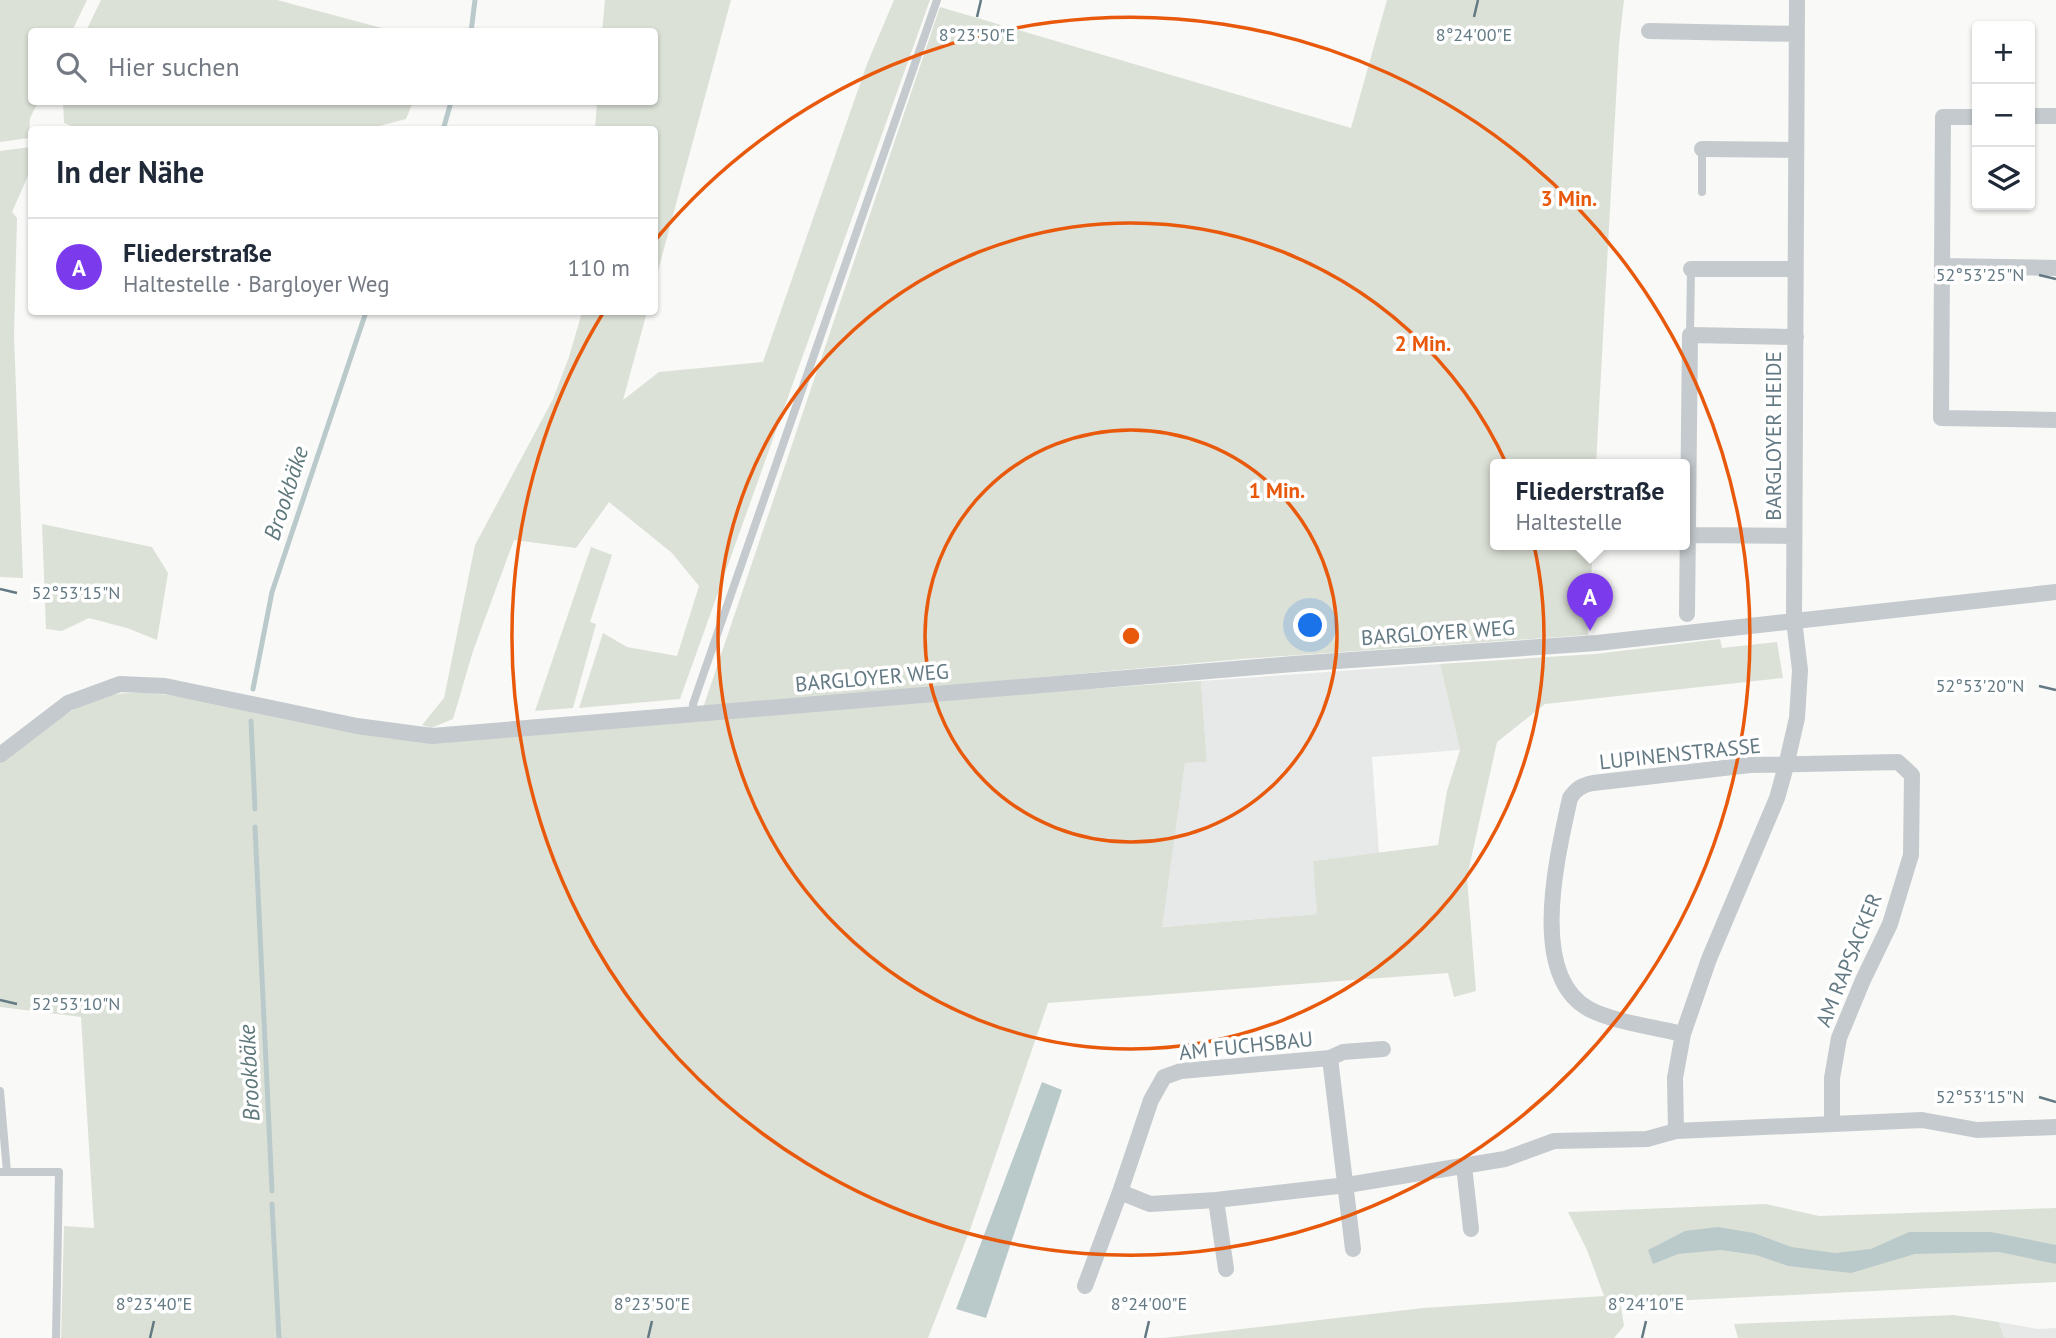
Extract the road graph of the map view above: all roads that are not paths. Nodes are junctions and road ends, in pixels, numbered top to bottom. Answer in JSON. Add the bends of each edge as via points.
{"nodes":[{"id":1,"x":937,"y":0,"type":"edge"},
{"id":2,"x":1797,"y":0,"type":"edge"},
{"id":3,"x":1649,"y":31,"type":"dead end"},
{"id":4,"x":1797,"y":34,"type":"junction"},
{"id":5,"x":2056,"y":116,"type":"edge"},
{"id":6,"x":1972,"y":117,"type":"edge"},
{"id":7,"x":2035,"y":117,"type":"edge"},
{"id":8,"x":1702,"y":149,"type":"joint"},
{"id":9,"x":1797,"y":150,"type":"junction"},
{"id":10,"x":1702,"y":192,"type":"dead end"},
{"id":11,"x":1942,"y":266,"type":"junction"},
{"id":12,"x":2056,"y":268,"type":"edge"},
{"id":13,"x":1795,"y":269,"type":"junction"},
{"id":14,"x":1691,"y":270,"type":"joint"},
{"id":15,"x":1690,"y":335,"type":"junction"},
{"id":16,"x":1796,"y":337,"type":"junction"},
{"id":17,"x":2056,"y":420,"type":"edge"},
{"id":18,"x":1689,"y":459,"type":"edge"},
{"id":19,"x":1690,"y":535,"type":"edge"},
{"id":20,"x":1794,"y":536,"type":"junction"},
{"id":21,"x":1688,"y":550,"type":"edge"},
{"id":22,"x":2056,"y":592,"type":"edge"},
{"id":23,"x":1687,"y":614,"type":"dead end"},
{"id":24,"x":1794,"y":620,"type":"junction"},
{"id":25,"x":694,"y":714,"type":"junction"},
{"id":26,"x":0,"y":755,"type":"edge"},
{"id":27,"x":1786,"y":766,"type":"junction"},
{"id":28,"x":1683,"y":1034,"type":"junction"},
{"id":29,"x":1384,"y":1049,"type":"dead end"},
{"id":30,"x":1330,"y":1058,"type":"junction"},
{"id":31,"x":0,"y":1091,"type":"edge"},
{"id":32,"x":1832,"y":1124,"type":"junction"},
{"id":33,"x":2056,"y":1127,"type":"edge"},
{"id":34,"x":1676,"y":1131,"type":"junction"},
{"id":35,"x":1464,"y":1166,"type":"junction"},
{"id":36,"x":3,"y":1172,"type":"edge"},
{"id":37,"x":1347,"y":1185,"type":"junction"},
{"id":38,"x":1120,"y":1192,"type":"junction"},
{"id":39,"x":1216,"y":1200,"type":"junction"},
{"id":40,"x":1471,"y":1228,"type":"dead end"},
{"id":41,"x":1353,"y":1249,"type":"dead end"},
{"id":42,"x":1226,"y":1269,"type":"dead end"},
{"id":43,"x":1084,"y":1286,"type":"dead end"},
{"id":44,"x":56,"y":1338,"type":"edge"}],
"edges":[{"from":1,"to":25,"type":"lane","via":[[698,691]]},
{"from":2,"to":4,"type":"street","name":"BARGLOYER HEIDE"},
{"from":3,"to":4,"type":"street"},
{"from":4,"to":9,"type":"street","name":"BARGLOYER HEIDE"},
{"from":5,"to":7,"type":"street"},
{"from":6,"to":11,"type":"street","via":[[1943,117]]},
{"from":8,"to":9,"type":"street"},
{"from":8,"to":10,"type":"lane"},
{"from":9,"to":13,"type":"street","name":"BARGLOYER HEIDE"},
{"from":11,"to":12,"type":"street"},
{"from":11,"to":17,"type":"street","via":[[1941,418]]},
{"from":13,"to":14,"type":"street"},
{"from":13,"to":16,"type":"street","name":"BARGLOYER HEIDE"},
{"from":14,"to":15,"type":"lane"},
{"from":15,"to":16,"type":"street","name":"BARGLOYER HEIDE"},
{"from":15,"to":18,"type":"street"},
{"from":16,"to":20,"type":"street","name":"BARGLOYER HEIDE"},
{"from":19,"to":20,"type":"street","name":"BARGLOYER HEIDE"},
{"from":20,"to":24,"type":"street","name":"BARGLOYER HEIDE"},
{"from":21,"to":23,"type":"street"},
{"from":22,"to":24,"type":"street","name":"BARGLOYER WEG"},
{"from":24,"to":25,"type":"street","name":"BARGLOYER WEG","via":[[1597,643]]},
{"from":24,"to":27,"type":"street","name":"BARGLOYER HEIDE","via":[[1800,670],[1797,718]]},
{"from":25,"to":26,"type":"street","name":"BARGLOYER WEG","via":[[432,736],[357,726],[165,686],[120,684],[68,703]]},
{"from":27,"to":28,"type":"street","name":"BARGLOYER HEIDE"},
{"from":27,"to":28,"type":"street","name":"LUPINENSTRASSE","via":[[1750,765],[1593,783],[1579,788],[1570,799],[1553,888],[1559,976],[1571,995],[1597,1013]]},
{"from":27,"to":32,"type":"street","name":"AM RAPSACKER","via":[[1898,762],[1912,775],[1911,855],[1891,924],[1839,1038],[1832,1077]]},
{"from":28,"to":34,"type":"street","name":"BARGLOYER HEIDE","via":[[1675,1079]]},
{"from":29,"to":30,"type":"street","name":"AM FUCHSBAU","via":[[1343,1052]]},
{"from":30,"to":37,"type":"street","name":"AM FUCHSBAU"},
{"from":30,"to":38,"type":"street","name":"AM FUCHSBAU","via":[[1181,1071],[1164,1077],[1151,1101]]},
{"from":31,"to":36,"type":"lane"},
{"from":32,"to":33,"type":"street","via":[[1922,1121],[1977,1130]]},
{"from":32,"to":34,"type":"street"},
{"from":34,"to":35,"type":"street","via":[[1647,1139],[1555,1141],[1505,1159]]},
{"from":35,"to":37,"type":"street"},
{"from":35,"to":40,"type":"street"},
{"from":36,"to":44,"type":"lane","via":[[58,1172]]},
{"from":37,"to":39,"type":"street"},
{"from":37,"to":41,"type":"street","name":"AM FUCHSBAU"},
{"from":38,"to":39,"type":"street","via":[[1150,1204]]},
{"from":38,"to":43,"type":"street","name":"AM FUCHSBAU"},
{"from":39,"to":42,"type":"street"}]}
